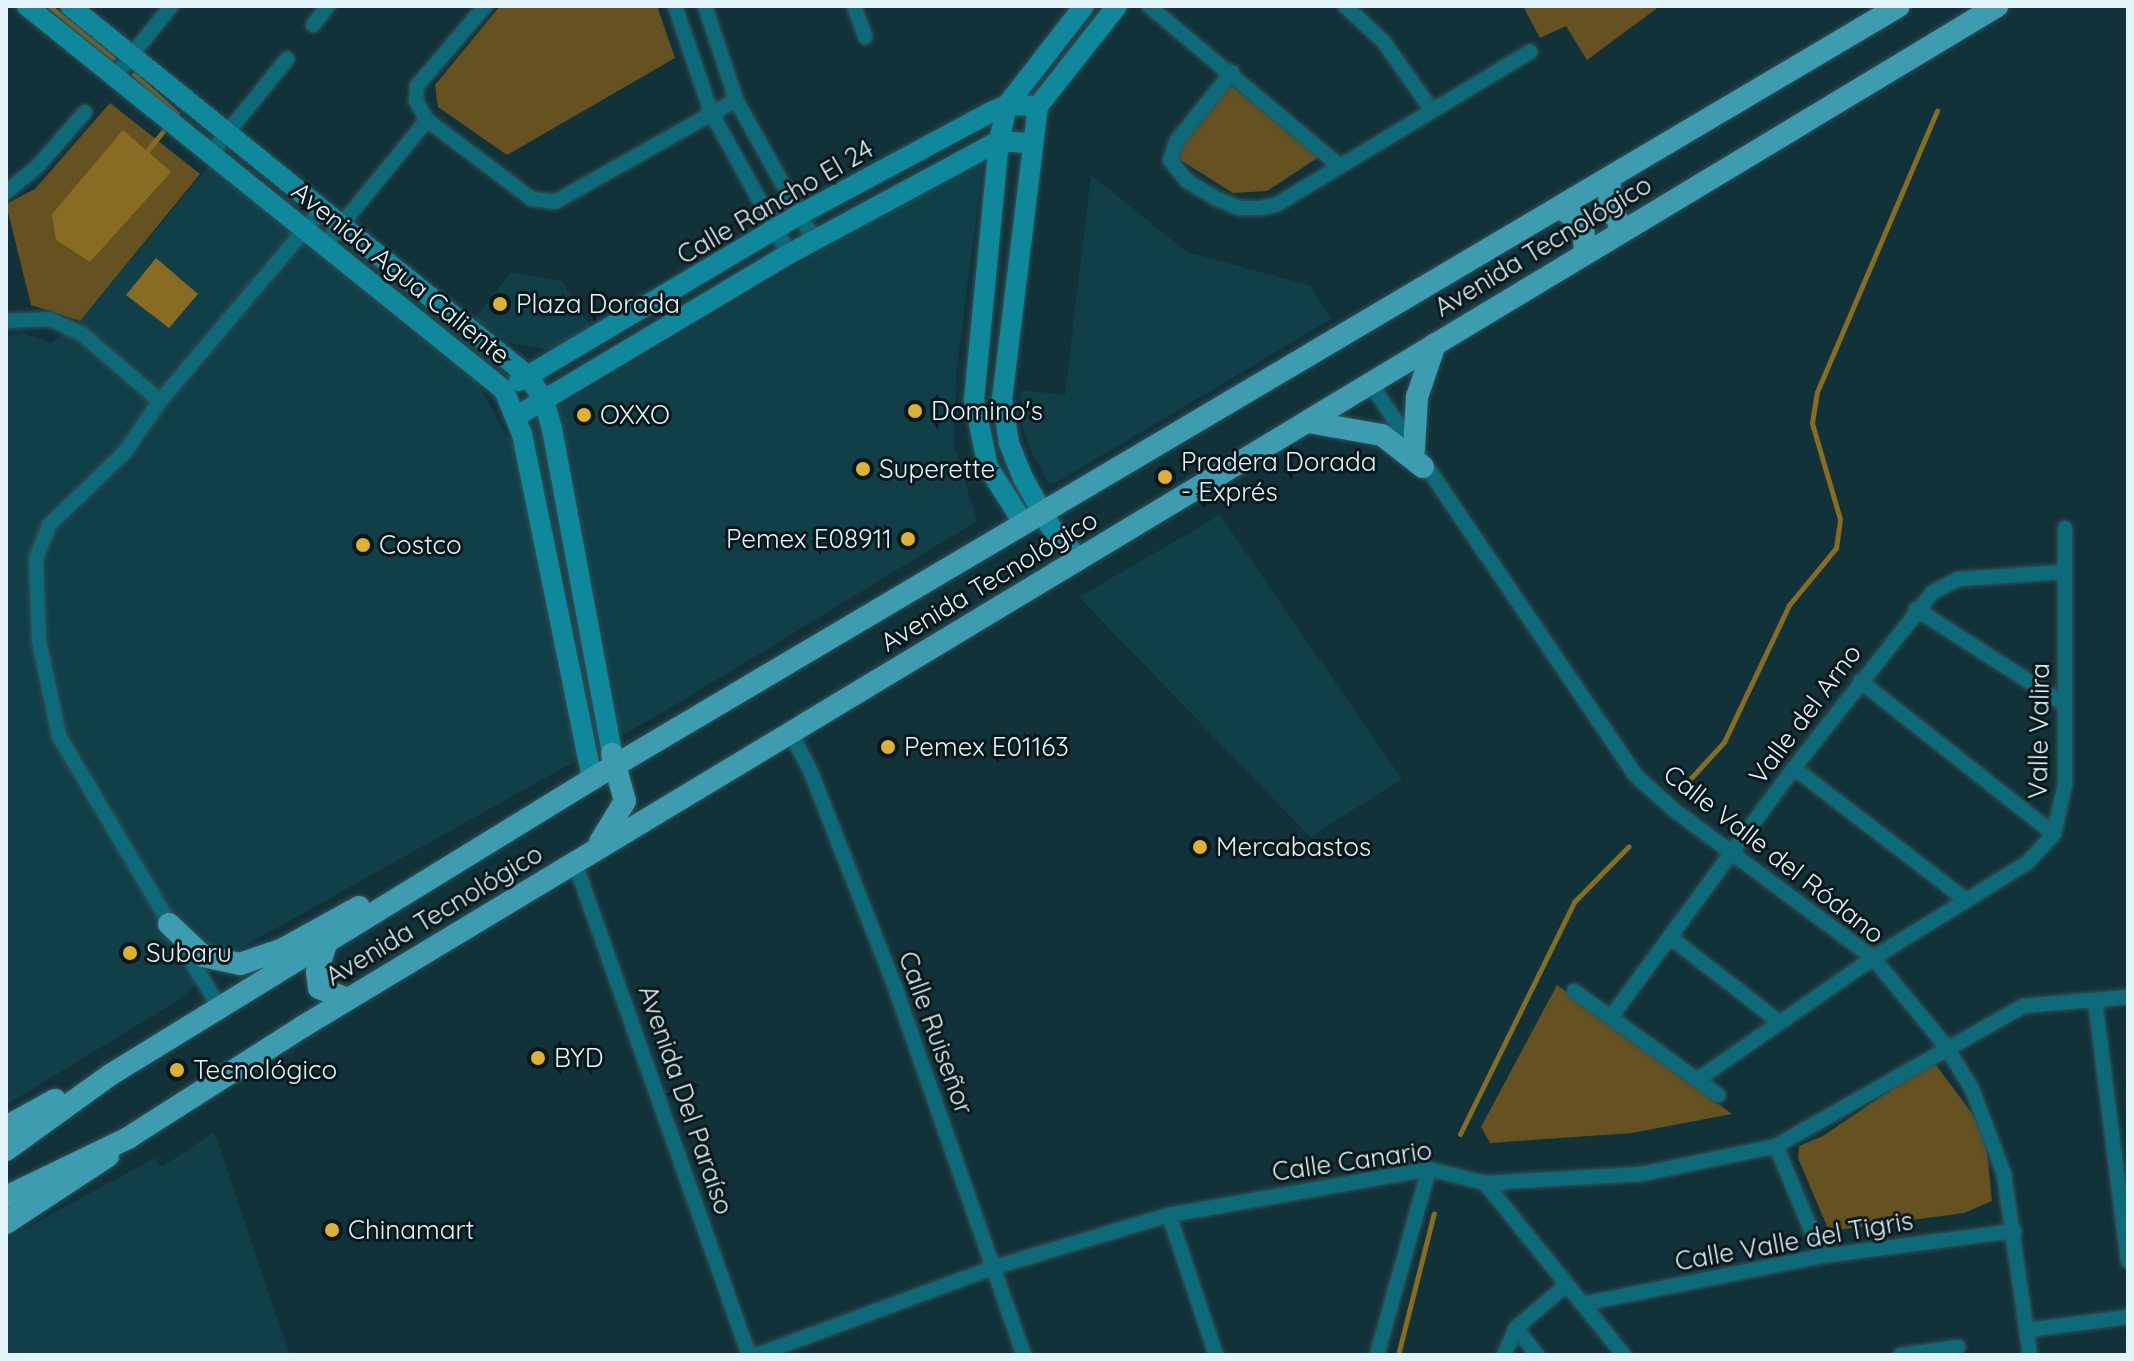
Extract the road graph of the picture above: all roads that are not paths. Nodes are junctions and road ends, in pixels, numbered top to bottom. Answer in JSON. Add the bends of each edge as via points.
{"nodes":[{"id":1,"x":27,"y":6,"type":"edge"},
{"id":2,"x":70,"y":6,"type":"edge"},
{"id":3,"x":171,"y":6,"type":"edge"},
{"id":4,"x":328,"y":6,"type":"edge"},
{"id":5,"x":485,"y":6,"type":"edge"},
{"id":6,"x":675,"y":6,"type":"edge"},
{"id":7,"x":705,"y":6,"type":"edge"},
{"id":8,"x":854,"y":6,"type":"edge"},
{"id":9,"x":1084,"y":6,"type":"edge"},
{"id":10,"x":1117,"y":6,"type":"edge"},
{"id":11,"x":1149,"y":6,"type":"edge"},
{"id":12,"x":1345,"y":6,"type":"edge"},
{"id":13,"x":1899,"y":6,"type":"edge"},
{"id":14,"x":1997,"y":6,"type":"edge"},
{"id":15,"x":313,"y":25,"type":"dead end"},
{"id":16,"x":865,"y":37,"type":"dead end"},
{"id":17,"x":1530,"y":52,"type":"dead end"},
{"id":18,"x":132,"y":56,"type":"junction"},
{"id":19,"x":287,"y":59,"type":"dead end"},
{"id":20,"x":1232,"y":72,"type":"junction"},
{"id":21,"x":115,"y":76,"type":"junction"},
{"id":22,"x":736,"y":100,"type":"junction"},
{"id":23,"x":1007,"y":105,"type":"junction"},
{"id":24,"x":1038,"y":106,"type":"junction"},
{"id":25,"x":1431,"y":109,"type":"junction"},
{"id":26,"x":85,"y":112,"type":"dead end"},
{"id":27,"x":711,"y":112,"type":"junction"},
{"id":28,"x":427,"y":120,"type":"junction"},
{"id":29,"x":227,"y":132,"type":"junction"},
{"id":30,"x":999,"y":141,"type":"junction"},
{"id":31,"x":1031,"y":143,"type":"junction"},
{"id":32,"x":211,"y":153,"type":"junction"},
{"id":33,"x":1340,"y":166,"type":"junction"},
{"id":34,"x":1610,"y":179,"type":"junction"},
{"id":35,"x":6,"y":192,"type":"edge"},
{"id":36,"x":1561,"y":208,"type":"junction"},
{"id":37,"x":322,"y":209,"type":"junction"},
{"id":38,"x":799,"y":215,"type":"junction"},
{"id":39,"x":341,"y":225,"type":"junction"},
{"id":40,"x":776,"y":229,"type":"junction"},
{"id":41,"x":1623,"y":230,"type":"junction"},
{"id":42,"x":307,"y":231,"type":"junction"},
{"id":43,"x":814,"y":240,"type":"junction"},
{"id":44,"x":325,"y":245,"type":"junction"},
{"id":45,"x":1585,"y":253,"type":"junction"},
{"id":46,"x":789,"y":254,"type":"junction"},
{"id":47,"x":6,"y":321,"type":"edge"},
{"id":48,"x":1435,"y":344,"type":"junction"},
{"id":49,"x":528,"y":376,"type":"junction"},
{"id":50,"x":1370,"y":383,"type":"junction"},
{"id":51,"x":504,"y":390,"type":"junction"},
{"id":52,"x":160,"y":401,"type":"junction"},
{"id":53,"x":544,"y":401,"type":"junction"},
{"id":54,"x":517,"y":416,"type":"junction"},
{"id":55,"x":1308,"y":422,"type":"junction"},
{"id":56,"x":1419,"y":458,"type":"junction"},
{"id":57,"x":1033,"y":518,"type":"junction"},
{"id":58,"x":2065,"y":528,"type":"dead end"},
{"id":59,"x":1078,"y":558,"type":"junction"},
{"id":60,"x":2065,"y":572,"type":"junction"},
{"id":61,"x":577,"y":573,"type":"junction"},
{"id":62,"x":550,"y":579,"type":"junction"},
{"id":63,"x":1916,"y":609,"type":"junction"},
{"id":64,"x":1860,"y":681,"type":"junction"},
{"id":65,"x":2064,"y":704,"type":"junction"},
{"id":66,"x":790,"y":732,"type":"junction"},
{"id":67,"x":614,"y":759,"type":"junction"},
{"id":68,"x":1794,"y":768,"type":"junction"},
{"id":69,"x":592,"y":779,"type":"junction"},
{"id":70,"x":2054,"y":834,"type":"junction"},
{"id":71,"x":1733,"y":852,"type":"junction"},
{"id":72,"x":583,"y":858,"type":"junction"},
{"id":73,"x":431,"y":877,"type":"junction"},
{"id":74,"x":1966,"y":900,"type":"junction"},
{"id":75,"x":169,"y":924,"type":"junction"},
{"id":76,"x":1670,"y":937,"type":"junction"},
{"id":77,"x":326,"y":944,"type":"junction"},
{"id":78,"x":1873,"y":958,"type":"junction"},
{"id":79,"x":1574,"y":991,"type":"dead end"},
{"id":80,"x":2128,"y":997,"type":"edge"},
{"id":81,"x":348,"y":999,"type":"junction"},
{"id":82,"x":2095,"y":1000,"type":"junction"},
{"id":83,"x":220,"y":1008,"type":"junction"},
{"id":84,"x":1611,"y":1017,"type":"junction"},
{"id":85,"x":1778,"y":1021,"type":"junction"},
{"id":86,"x":1945,"y":1045,"type":"junction"},
{"id":87,"x":110,"y":1075,"type":"junction"},
{"id":88,"x":1697,"y":1080,"type":"junction"},
{"id":89,"x":1718,"y":1095,"type":"dead end"},
{"id":90,"x":6,"y":1127,"type":"edge"},
{"id":91,"x":128,"y":1138,"type":"junction"},
{"id":92,"x":1776,"y":1146,"type":"junction"},
{"id":93,"x":6,"y":1150,"type":"edge"},
{"id":94,"x":1429,"y":1169,"type":"junction"},
{"id":95,"x":1485,"y":1183,"type":"junction"},
{"id":96,"x":6,"y":1197,"type":"edge"},
{"id":97,"x":1169,"y":1215,"type":"junction"},
{"id":98,"x":6,"y":1223,"type":"edge"},
{"id":99,"x":2014,"y":1231,"type":"junction"},
{"id":100,"x":1822,"y":1256,"type":"junction"},
{"id":101,"x":2128,"y":1261,"type":"edge"},
{"id":102,"x":992,"y":1268,"type":"junction"},
{"id":103,"x":1565,"y":1286,"type":"junction"},
{"id":104,"x":1582,"y":1304,"type":"junction"},
{"id":105,"x":2128,"y":1317,"type":"edge"},
{"id":106,"x":1516,"y":1328,"type":"junction"},
{"id":107,"x":2027,"y":1330,"type":"junction"},
{"id":108,"x":1958,"y":1347,"type":"dead end"},
{"id":109,"x":749,"y":1355,"type":"edge"},
{"id":110,"x":757,"y":1355,"type":"edge"},
{"id":111,"x":1024,"y":1355,"type":"edge"},
{"id":112,"x":1216,"y":1355,"type":"edge"},
{"id":113,"x":1377,"y":1355,"type":"edge"},
{"id":114,"x":1504,"y":1355,"type":"edge"},
{"id":115,"x":1537,"y":1355,"type":"edge"},
{"id":116,"x":1624,"y":1355,"type":"edge"},
{"id":117,"x":1901,"y":1355,"type":"edge"},
{"id":118,"x":2030,"y":1355,"type":"edge"}],
"edges":[{"from":1,"to":21,"type":"street","name":"Avenida Agua Caliente"},
{"from":2,"to":18,"type":"street","name":"Avenida Agua Caliente"},
{"from":3,"to":18,"type":"street"},
{"from":4,"to":15,"type":"street"},
{"from":5,"to":28,"type":"street","via":[[417,86],[416,101]]},
{"from":6,"to":27,"type":"street"},
{"from":7,"to":22,"type":"street"},
{"from":8,"to":16,"type":"street"},
{"from":9,"to":23,"type":"street"},
{"from":10,"to":24,"type":"street"},
{"from":11,"to":20,"type":"street"},
{"from":12,"to":25,"type":"street","via":[[1383,41]]},
{"from":13,"to":34,"type":"main road","name":"Avenida Tecnológico"},
{"from":14,"to":41,"type":"main road","name":"Avenida Tecnológico"},
{"from":17,"to":25,"type":"street"},
{"from":18,"to":21,"type":"street"},
{"from":18,"to":29,"type":"street","name":"Avenida Agua Caliente"},
{"from":19,"to":29,"type":"street"},
{"from":20,"to":33,"type":"street"},
{"from":20,"to":33,"type":"street","via":[[1170,153],[1173,167],[1187,181],[1239,208],[1259,208],[1276,205]]},
{"from":21,"to":32,"type":"street","name":"Avenida Agua Caliente"},
{"from":22,"to":27,"type":"street"},
{"from":22,"to":38,"type":"street"},
{"from":23,"to":24,"type":"street","name":"Calle Rancho El 24"},
{"from":23,"to":30,"type":"street"},
{"from":23,"to":38,"type":"street","name":"Calle Rancho El 24"},
{"from":24,"to":31,"type":"street"},
{"from":25,"to":33,"type":"street"},
{"from":26,"to":35,"type":"street","via":[[37,167]]},
{"from":27,"to":28,"type":"street","via":[[546,203],[532,199]]},
{"from":27,"to":40,"type":"street"},
{"from":28,"to":39,"type":"street"},
{"from":29,"to":32,"type":"street"},
{"from":29,"to":37,"type":"street","name":"Avenida Agua Caliente"},
{"from":30,"to":31,"type":"street"},
{"from":30,"to":43,"type":"street","name":"Calle Rancho El 24"},
{"from":30,"to":57,"type":"street","via":[[974,400],[988,467]]},
{"from":31,"to":57,"type":"street","via":[[1002,399],[1009,443]]},
{"from":32,"to":42,"type":"street","name":"Avenida Agua Caliente"},
{"from":34,"to":36,"type":"main road","name":"Avenida Tecnológico"},
{"from":34,"to":41,"type":"main road","via":[[1609,205]]},
{"from":36,"to":45,"type":"main road","via":[[1580,219]]},
{"from":36,"to":57,"type":"main road","name":"Avenida Tecnológico"},
{"from":37,"to":39,"type":"street","name":"Avenida Agua Caliente"},
{"from":37,"to":42,"type":"street"},
{"from":38,"to":40,"type":"street","name":"Calle Rancho El 24"},
{"from":38,"to":43,"type":"street"},
{"from":39,"to":44,"type":"street"},
{"from":39,"to":49,"type":"street","name":"Avenida Agua Caliente"},
{"from":40,"to":46,"type":"street"},
{"from":40,"to":49,"type":"street","name":"Calle Rancho El 24"},
{"from":41,"to":45,"type":"main road","name":"Avenida Tecnológico"},
{"from":42,"to":44,"type":"street","name":"Avenida Agua Caliente"},
{"from":42,"to":52,"type":"street"},
{"from":43,"to":46,"type":"street","name":"Calle Rancho El 24"},
{"from":44,"to":51,"type":"street","name":"Avenida Agua Caliente"},
{"from":45,"to":48,"type":"main road","name":"Avenida Tecnológico"},
{"from":46,"to":53,"type":"street","name":"Calle Rancho El 24"},
{"from":47,"to":52,"type":"street","via":[[50,319],[82,334]]},
{"from":48,"to":50,"type":"main road","name":"Avenida Tecnológico"},
{"from":48,"to":56,"type":"main road","via":[[1417,397]]},
{"from":49,"to":51,"type":"street","name":"Calle Rancho El 24"},
{"from":49,"to":53,"type":"street","name":"Avenida Agua Caliente"},
{"from":50,"to":55,"type":"main road","name":"Avenida Tecnológico"},
{"from":50,"to":56,"type":"street","name":"Calle Valle del Ródano"},
{"from":51,"to":54,"type":"street","name":"Avenida Agua Caliente"},
{"from":52,"to":75,"type":"street","via":[[124,453],[40,540],[36,600],[59,736]]},
{"from":53,"to":54,"type":"street","name":"Calle Rancho El 24"},
{"from":53,"to":61,"type":"street","name":"Avenida Agua Caliente"},
{"from":54,"to":62,"type":"street","name":"Avenida Agua Caliente"},
{"from":55,"to":56,"type":"main road","via":[[1382,435]]},
{"from":55,"to":59,"type":"main road","name":"Avenida Tecnológico"},
{"from":56,"to":71,"type":"street","name":"Calle Valle del Ródano","via":[[1635,775]]},
{"from":57,"to":59,"type":"street"},
{"from":57,"to":67,"type":"main road","name":"Avenida Tecnológico"},
{"from":58,"to":60,"type":"street","name":"Valle Valira"},
{"from":59,"to":66,"type":"main road","name":"Avenida Tecnológico"},
{"from":60,"to":63,"type":"street","name":"Valle del Arno","via":[[1959,579],[1944,584]]},
{"from":60,"to":65,"type":"street","name":"Valle Valira"},
{"from":61,"to":62,"type":"street"},
{"from":61,"to":67,"type":"street","name":"Avenida Agua Caliente"},
{"from":62,"to":69,"type":"street","name":"Avenida Agua Caliente"},
{"from":63,"to":64,"type":"street","name":"Valle del Arno"},
{"from":63,"to":65,"type":"street"},
{"from":64,"to":68,"type":"street","name":"Valle del Arno"},
{"from":64,"to":70,"type":"street"},
{"from":65,"to":70,"type":"street","name":"Valle Valira","via":[[2065,784]]},
{"from":66,"to":72,"type":"main road","name":"Avenida Tecnológico"},
{"from":66,"to":102,"type":"street","name":"Calle Ruiseñor","via":[[810,770],[896,990]]},
{"from":67,"to":69,"type":"main road","name":"Avenida Tecnológico"},
{"from":67,"to":72,"type":"main road","via":[[625,801]]},
{"from":68,"to":71,"type":"street","name":"Valle del Arno"},
{"from":68,"to":74,"type":"street"},
{"from":69,"to":73,"type":"main road","name":"Avenida Tecnológico"},
{"from":70,"to":74,"type":"street","name":"Valle Valira","via":[[2027,863]]},
{"from":71,"to":76,"type":"street","name":"Valle del Arno"},
{"from":71,"to":78,"type":"street","name":"Calle Valle del Ródano"},
{"from":72,"to":81,"type":"main road","name":"Avenida Tecnológico"},
{"from":72,"to":109,"type":"street","name":"Avenida Del Paraíso"},
{"from":73,"to":75,"type":"main road","via":[[240,964],[203,956]]},
{"from":73,"to":77,"type":"main road","name":"Avenida Tecnológico"},
{"from":74,"to":78,"type":"street","name":"Valle Valira"},
{"from":75,"to":83,"type":"street"},
{"from":76,"to":84,"type":"street","name":"Valle del Arno"},
{"from":76,"to":85,"type":"street"},
{"from":77,"to":81,"type":"main road","via":[[317,972],[319,988]]},
{"from":77,"to":83,"type":"main road","name":"Avenida Tecnológico"},
{"from":78,"to":85,"type":"street","name":"Valle Valira"},
{"from":78,"to":86,"type":"street","name":"Calle Valle del Ródano"},
{"from":79,"to":84,"type":"street"},
{"from":80,"to":82,"type":"street","name":"Calle Canario"},
{"from":81,"to":91,"type":"main road","name":"Avenida Tecnológico"},
{"from":82,"to":86,"type":"street","name":"Calle Canario","via":[[2023,1006]]},
{"from":82,"to":101,"type":"street"},
{"from":83,"to":87,"type":"main road","name":"Avenida Tecnológico"},
{"from":84,"to":88,"type":"street"},
{"from":85,"to":88,"type":"street","name":"Valle Valira"},
{"from":86,"to":92,"type":"street","name":"Calle Canario"},
{"from":86,"to":99,"type":"street","name":"Calle Valle del Ródano","via":[[1993,1136]]},
{"from":87,"to":90,"type":"main road"},
{"from":87,"to":93,"type":"main road","name":"Avenida Tecnológico"},
{"from":88,"to":89,"type":"street"},
{"from":91,"to":96,"type":"main road","name":"Avenida Tecnológico"},
{"from":91,"to":98,"type":"main road","via":[[93,1169]]},
{"from":92,"to":95,"type":"street","name":"Calle Canario","via":[[1642,1174]]},
{"from":92,"to":100,"type":"street"},
{"from":94,"to":95,"type":"street","name":"Calle Canario"},
{"from":94,"to":97,"type":"street","name":"Calle Canario"},
{"from":94,"to":113,"type":"street"},
{"from":95,"to":103,"type":"street"},
{"from":97,"to":102,"type":"street","name":"Calle Canario"},
{"from":97,"to":112,"type":"street"},
{"from":99,"to":100,"type":"street","name":"Calle Valle del Tigris"},
{"from":99,"to":107,"type":"street","name":"Calle Valle del Ródano"},
{"from":100,"to":104,"type":"street","name":"Calle Valle del Tigris"},
{"from":102,"to":110,"type":"street","name":"Calle Canario"},
{"from":102,"to":111,"type":"street","name":"Calle Ruiseñor"},
{"from":103,"to":104,"type":"street"},
{"from":103,"to":106,"type":"street"},
{"from":104,"to":116,"type":"street"},
{"from":105,"to":107,"type":"street"},
{"from":106,"to":114,"type":"street"},
{"from":106,"to":115,"type":"street"},
{"from":107,"to":118,"type":"street","name":"Calle Valle del Ródano"},
{"from":108,"to":117,"type":"street"}]}
